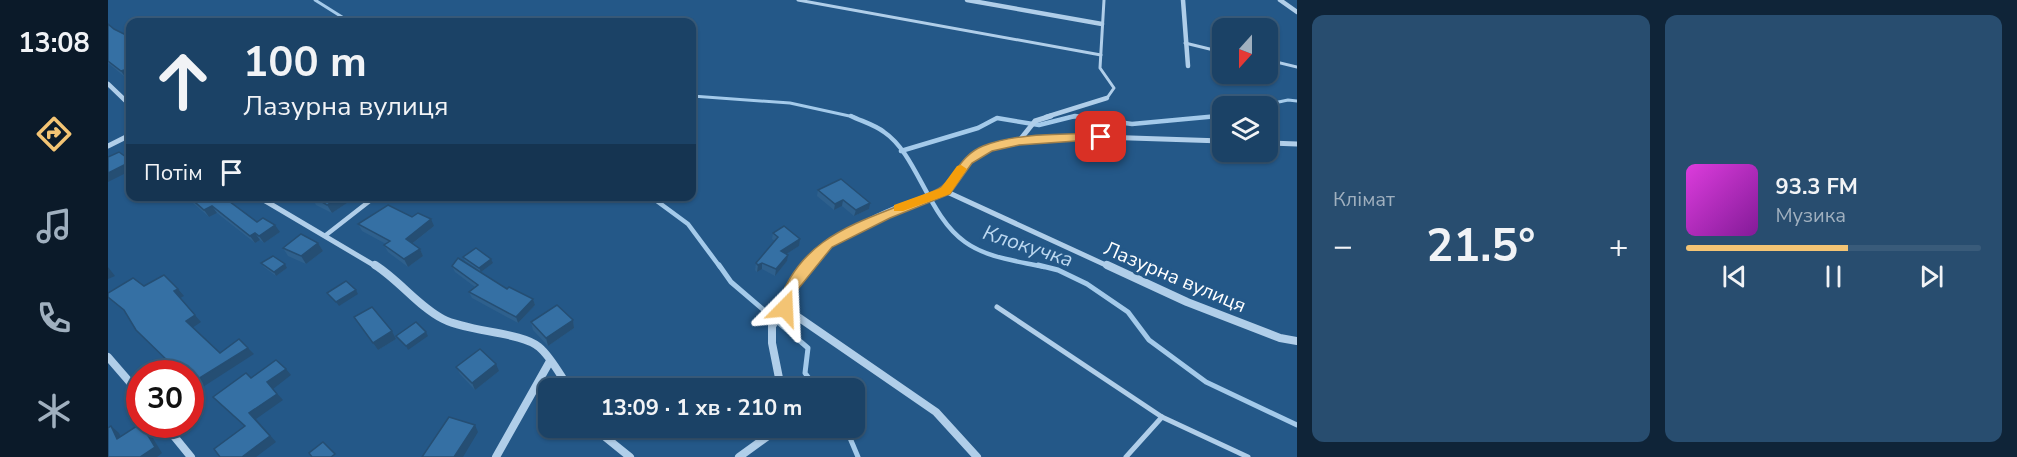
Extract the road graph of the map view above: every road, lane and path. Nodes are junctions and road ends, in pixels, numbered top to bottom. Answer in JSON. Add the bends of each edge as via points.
{"nodes":[{"id":1,"x":798,"y":0,"type":"edge"},
{"id":2,"x":967,"y":0,"type":"edge"},
{"id":3,"x":1104,"y":0,"type":"edge"},
{"id":4,"x":1183,"y":0,"type":"edge"},
{"id":5,"x":1280,"y":0,"type":"edge"},
{"id":6,"x":1297,"y":12,"type":"edge"},
{"id":7,"x":1102,"y":24,"type":"junction"},
{"id":8,"x":1185,"y":42,"type":"junction"},
{"id":9,"x":1212,"y":49,"type":"edge"},
{"id":10,"x":1101,"y":55,"type":"junction"},
{"id":11,"x":1278,"y":62,"type":"edge"},
{"id":12,"x":1188,"y":66,"type":"dead end"},
{"id":13,"x":1297,"y":67,"type":"edge"},
{"id":14,"x":108,"y":84,"type":"edge"},
{"id":15,"x":1107,"y":98,"type":"joint"},
{"id":16,"x":126,"y":101,"type":"edge"},
{"id":17,"x":126,"y":137,"type":"edge"},
{"id":18,"x":1019,"y":141,"type":"junction"},
{"id":19,"x":1212,"y":141,"type":"edge"},
{"id":20,"x":1278,"y":143,"type":"edge"},
{"id":21,"x":1297,"y":144,"type":"edge"},
{"id":22,"x":108,"y":146,"type":"edge"},
{"id":23,"x":945,"y":191,"type":"junction"},
{"id":24,"x":266,"y":201,"type":"edge"},
{"id":25,"x":370,"y":201,"type":"edge"},
{"id":26,"x":326,"y":235,"type":"junction"},
{"id":27,"x":997,"y":307,"type":"dead end"},
{"id":28,"x":782,"y":311,"type":"junction"},
{"id":29,"x":1297,"y":341,"type":"edge"},
{"id":30,"x":108,"y":357,"type":"edge"},
{"id":31,"x":550,"y":361,"type":"junction"},
{"id":32,"x":126,"y":377,"type":"edge"},
{"id":33,"x":561,"y":378,"type":"edge"},
{"id":34,"x":779,"y":378,"type":"edge"},
{"id":35,"x":1162,"y":417,"type":"junction"},
{"id":36,"x":175,"y":438,"type":"edge"},
{"id":37,"x":605,"y":438,"type":"edge"},
{"id":38,"x":765,"y":438,"type":"edge"},
{"id":39,"x":191,"y":457,"type":"edge"},
{"id":40,"x":496,"y":457,"type":"edge"},
{"id":41,"x":630,"y":457,"type":"edge"},
{"id":42,"x":740,"y":457,"type":"edge"},
{"id":43,"x":977,"y":457,"type":"edge"},
{"id":44,"x":1126,"y":457,"type":"edge"},
{"id":45,"x":1248,"y":457,"type":"edge"}],
"edges":[{"from":1,"to":10,"type":"lane"},
{"from":2,"to":7,"type":"street"},
{"from":3,"to":7,"type":"lane"},
{"from":4,"to":8,"type":"street"},
{"from":5,"to":6,"type":"street"},
{"from":7,"to":10,"type":"lane"},
{"from":8,"to":9,"type":"lane"},
{"from":8,"to":12,"type":"street"},
{"from":10,"to":15,"type":"lane","via":[[1100,68],[1114,88]]},
{"from":11,"to":13,"type":"lane"},
{"from":14,"to":16,"type":"street"},
{"from":15,"to":18,"type":"street","via":[[1035,121]]},
{"from":17,"to":22,"type":"street"},
{"from":18,"to":19,"type":"street","via":[[1101,137]]},
{"from":18,"to":23,"type":"street","via":[[987,149],[967,160]]},
{"from":20,"to":21,"type":"street"},
{"from":23,"to":28,"type":"street","via":[[828,244],[791,287]]},
{"from":23,"to":29,"type":"street","name":"Лазурна вулиця","via":[[1187,302]]},
{"from":24,"to":26,"type":"street"},
{"from":25,"to":26,"type":"lane"},
{"from":26,"to":31,"type":"street","via":[[388,273],[440,318],[463,328],[525,340],[539,347]]},
{"from":27,"to":35,"type":"lane"},
{"from":28,"to":34,"type":"street","via":[[771,329]]},
{"from":28,"to":43,"type":"street","via":[[936,412]]},
{"from":30,"to":32,"type":"street"},
{"from":31,"to":33,"type":"street"},
{"from":31,"to":40,"type":"street"},
{"from":35,"to":44,"type":"lane"},
{"from":35,"to":45,"type":"lane"},
{"from":36,"to":39,"type":"street"},
{"from":37,"to":41,"type":"street"},
{"from":38,"to":42,"type":"street"}]}
